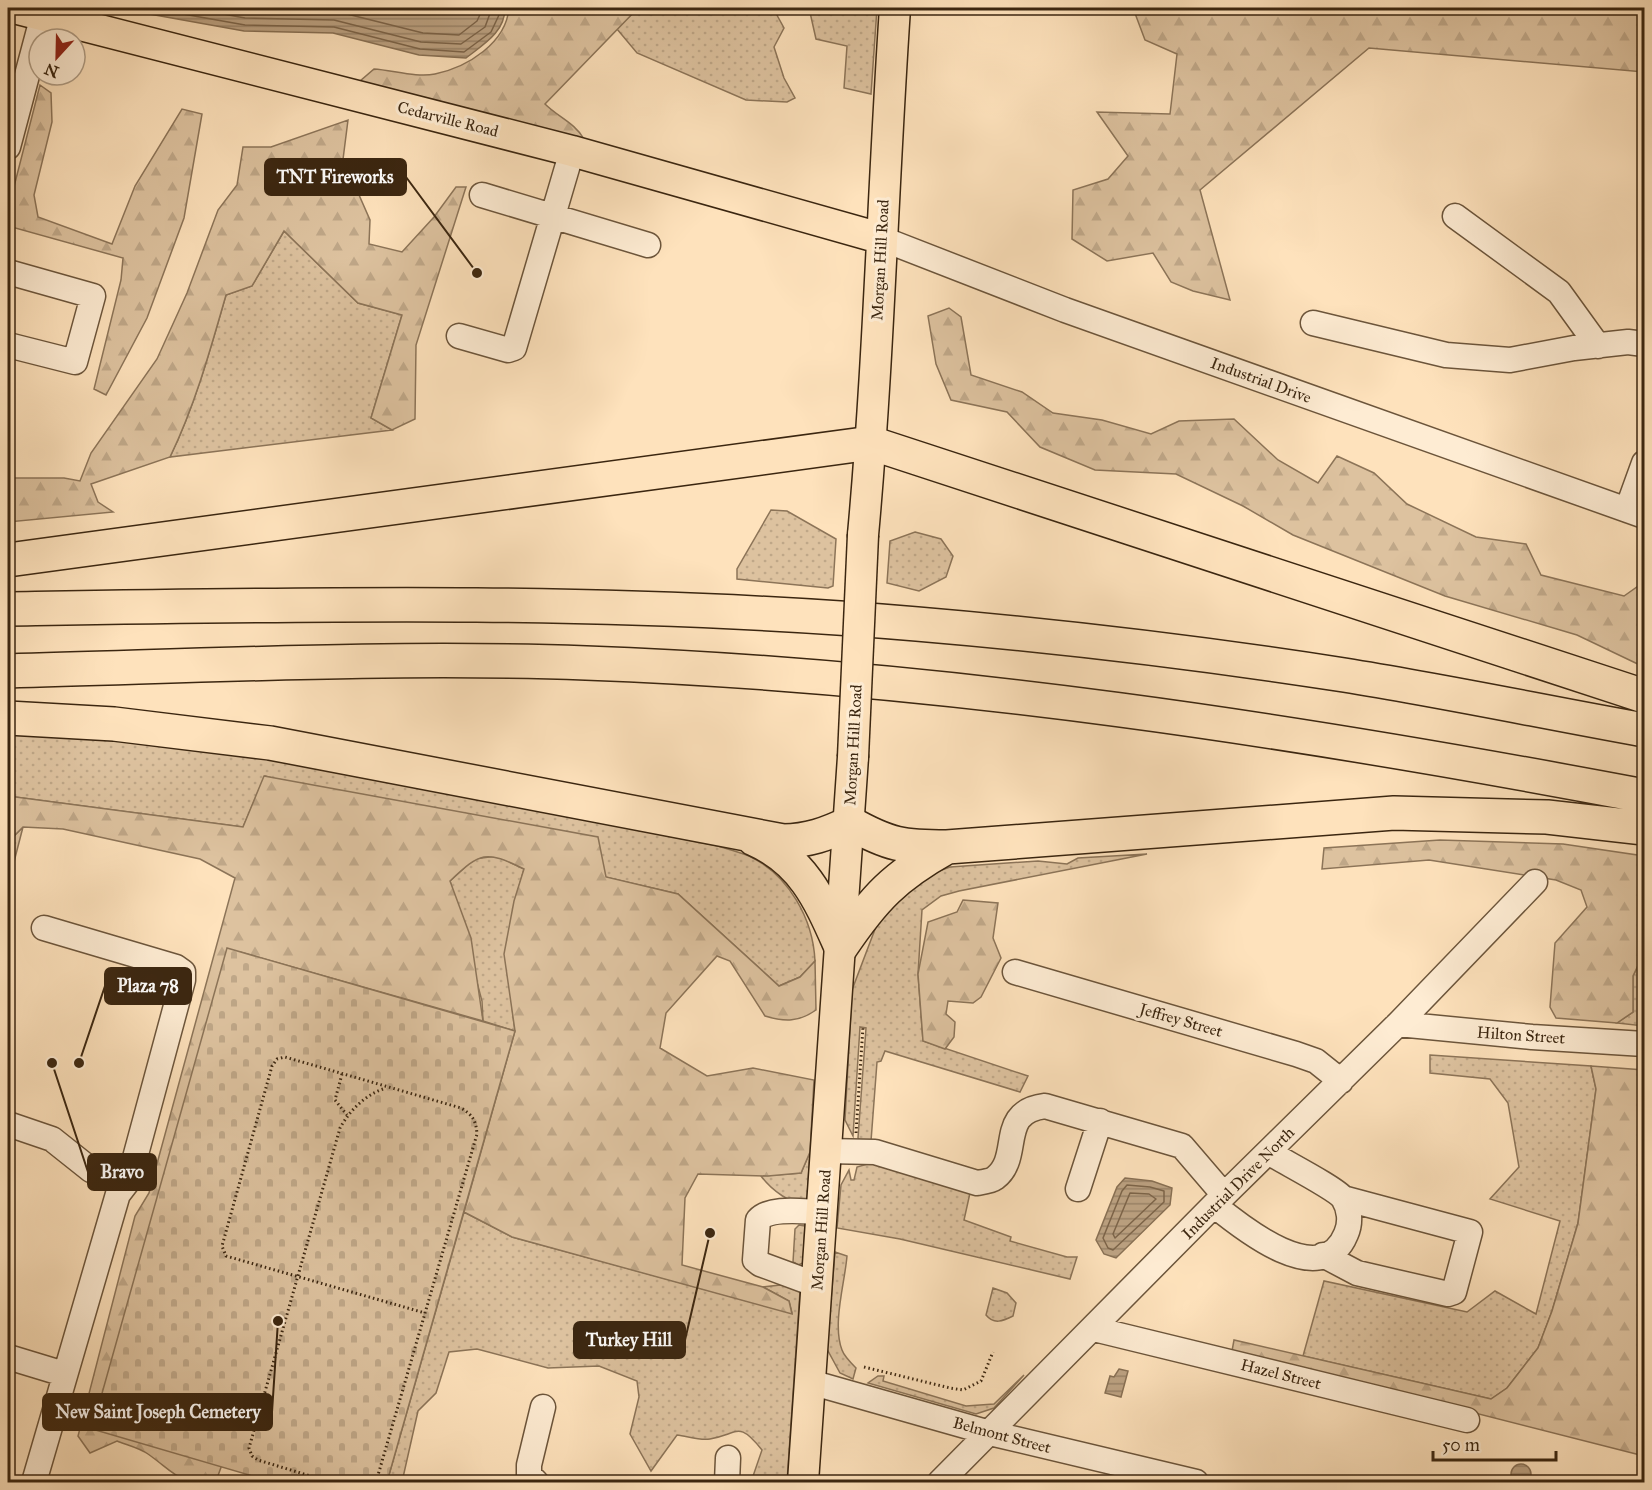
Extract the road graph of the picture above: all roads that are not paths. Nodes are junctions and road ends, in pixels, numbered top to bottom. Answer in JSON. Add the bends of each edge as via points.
{"nodes":[{"id":1,"x":14,"y":8,"type":"edge"},
{"id":2,"x":895,"y":8,"type":"edge"},
{"id":3,"x":44,"y":15,"type":"junction"},
{"id":4,"x":9,"y":138,"type":"edge"},
{"id":5,"x":572,"y":152,"type":"junction"},
{"id":6,"x":482,"y":195,"type":"dead end"},
{"id":7,"x":1455,"y":216,"type":"dead end"},
{"id":8,"x":552,"y":217,"type":"junction"},
{"id":9,"x":880,"y":238,"type":"junction"},
{"id":10,"x":648,"y":245,"type":"dead end"},
{"id":11,"x":8,"y":272,"type":"edge"},
{"id":12,"x":1313,"y":323,"type":"dead end"},
{"id":13,"x":459,"y":336,"type":"dead end"},
{"id":14,"x":1644,"y":344,"type":"edge"},
{"id":15,"x":8,"y":345,"type":"edge"},
{"id":16,"x":1598,"y":346,"type":"junction"},
{"id":17,"x":871,"y":443,"type":"junction"},
{"id":18,"x":1644,"y":463,"type":"edge"},
{"id":19,"x":1636,"y":513,"type":"edge"},
{"id":20,"x":8,"y":560,"type":"edge"},
{"id":21,"x":8,"y":609,"type":"edge"},
{"id":22,"x":8,"y":671,"type":"edge"},
{"id":23,"x":1644,"y":696,"type":"edge"},
{"id":24,"x":8,"y":718,"type":"edge"},
{"id":25,"x":1644,"y":730,"type":"edge"},
{"id":26,"x":1644,"y":796,"type":"edge"},
{"id":27,"x":850,"y":823,"type":"junction"},
{"id":28,"x":1644,"y":828,"type":"edge"},
{"id":29,"x":741,"y":833,"type":"junction"},
{"id":30,"x":947,"y":847,"type":"junction"},
{"id":31,"x":1535,"y":882,"type":"dead end"},
{"id":32,"x":44,"y":928,"type":"dead end"},
{"id":33,"x":841,"y":947,"type":"junction"},
{"id":34,"x":1015,"y":972,"type":"dead end"},
{"id":35,"x":1398,"y":1024,"type":"junction"},
{"id":36,"x":1644,"y":1044,"type":"edge"},
{"id":37,"x":1341,"y":1081,"type":"junction"},
{"id":38,"x":1100,"y":1121,"type":"junction"},
{"id":39,"x":8,"y":1124,"type":"edge"},
{"id":40,"x":840,"y":1151,"type":"junction"},
{"id":41,"x":1268,"y":1152,"type":"junction"},
{"id":42,"x":1078,"y":1189,"type":"dead end"},
{"id":43,"x":119,"y":1193,"type":"junction"},
{"id":44,"x":1343,"y":1198,"type":"junction"},
{"id":45,"x":1219,"y":1200,"type":"junction"},
{"id":46,"x":822,"y":1212,"type":"junction"},
{"id":47,"x":1323,"y":1255,"type":"junction"},
{"id":48,"x":817,"y":1285,"type":"junction"},
{"id":49,"x":1094,"y":1329,"type":"junction"},
{"id":50,"x":8,"y":1357,"type":"edge"},
{"id":51,"x":64,"y":1374,"type":"junction"},
{"id":52,"x":810,"y":1382,"type":"junction"},
{"id":53,"x":543,"y":1407,"type":"dead end"},
{"id":54,"x":1467,"y":1420,"type":"dead end"},
{"id":55,"x":990,"y":1433,"type":"junction"},
{"id":56,"x":728,"y":1458,"type":"dead end"},
{"id":57,"x":34,"y":1482,"type":"edge"},
{"id":58,"x":536,"y":1482,"type":"edge"},
{"id":59,"x":727,"y":1482,"type":"edge"},
{"id":60,"x":803,"y":1482,"type":"edge"},
{"id":61,"x":940,"y":1482,"type":"edge"},
{"id":62,"x":1196,"y":1482,"type":"edge"}],
"edges":[{"from":1,"to":3,"type":"main road","name":"Cedarville Road"},
{"from":2,"to":9,"type":"main road","name":"Morgan Hill Road"},
{"from":3,"to":4,"type":"street"},
{"from":3,"to":5,"type":"main road","name":"Cedarville Road"},
{"from":5,"to":8,"type":"street"},
{"from":5,"to":9,"type":"main road","name":"Cedarville Road"},
{"from":6,"to":8,"type":"street"},
{"from":7,"to":16,"type":"street","via":[[1559,292]]},
{"from":8,"to":10,"type":"street"},
{"from":8,"to":13,"type":"street","via":[[512,350]]},
{"from":9,"to":17,"type":"main road","name":"Morgan Hill Road"},
{"from":9,"to":19,"type":"street","name":"Industrial Drive","via":[[1065,310]]},
{"from":11,"to":15,"type":"street","via":[[93,296],[75,362]]},
{"from":12,"to":16,"type":"street","via":[[1446,354],[1510,360]]},
{"from":14,"to":16,"type":"street"},
{"from":17,"to":20,"type":"highway"},
{"from":17,"to":23,"type":"highway"},
{"from":17,"to":27,"type":"main road","name":"Morgan Hill Road","bridge":true},
{"from":18,"to":19,"type":"street"},
{"from":21,"to":25,"type":"highway","via":[[484,604],[727,612],[915,624],[1094,642],[1345,675]]},
{"from":22,"to":26,"type":"highway","via":[[421,660],[590,663],[801,677],[985,693],[1200,719],[1454,760]]},
{"from":24,"to":29,"type":"highway","via":[[114,724],[270,743]]},
{"from":27,"to":29,"type":"highway","via":[[801,841]]},
{"from":27,"to":30,"type":"highway","via":[[891,844]]},
{"from":27,"to":33,"type":"main road","name":"Morgan Hill Road"},
{"from":28,"to":30,"type":"highway","via":[[1547,817],[1394,813]]},
{"from":29,"to":33,"type":"highway","via":[[761,842],[801,871]]},
{"from":30,"to":33,"type":"highway","via":[[907,870],[883,891]]},
{"from":31,"to":35,"type":"street","name":"Industrial Drive North"},
{"from":32,"to":43,"type":"street","via":[[183,972],[129,1180]]},
{"from":33,"to":40,"type":"main road","name":"Morgan Hill Road"},
{"from":34,"to":37,"type":"street","name":"Jeffrey Street","via":[[1296,1054],[1316,1061]]},
{"from":35,"to":36,"type":"street","name":"Hilton Street"},
{"from":35,"to":37,"type":"street","name":"Industrial Drive North"},
{"from":37,"to":41,"type":"street","name":"Industrial Drive North"},
{"from":38,"to":40,"type":"street","via":[[1045,1106],[1025,1110],[1019,1117],[1002,1170],[994,1179],[977,1183],[875,1152]]},
{"from":38,"to":42,"type":"street"},
{"from":38,"to":45,"type":"street","via":[[1182,1146]]},
{"from":39,"to":43,"type":"street","via":[[55,1141],[91,1170],[116,1180]]},
{"from":40,"to":46,"type":"main road","name":"Morgan Hill Road"},
{"from":41,"to":44,"type":"street"},
{"from":41,"to":45,"type":"street","name":"Industrial Drive North"},
{"from":43,"to":51,"type":"street"},
{"from":44,"to":47,"type":"street","via":[[1349,1227],[1335,1250]]},
{"from":44,"to":47,"type":"street","via":[[1470,1232],[1454,1292],[1448,1294],[1357,1273]]},
{"from":45,"to":47,"type":"street","via":[[1261,1240],[1303,1257]]},
{"from":45,"to":49,"type":"street","name":"Industrial Drive North"},
{"from":46,"to":48,"type":"main road","name":"Morgan Hill Road"},
{"from":46,"to":48,"type":"street","via":[[774,1212],[762,1216],[758,1220],[755,1260]]},
{"from":48,"to":52,"type":"main road","name":"Morgan Hill Road"},
{"from":49,"to":54,"type":"street","name":"Hazel Street"},
{"from":49,"to":55,"type":"street","name":"Industrial Drive North"},
{"from":50,"to":51,"type":"street"},
{"from":51,"to":57,"type":"street"},
{"from":52,"to":55,"type":"street","name":"Belmont Street"},
{"from":52,"to":60,"type":"main road","name":"Morgan Hill Road"},
{"from":53,"to":58,"type":"street","via":[[529,1465],[529,1474]]},
{"from":55,"to":61,"type":"street","name":"Industrial Drive North"},
{"from":55,"to":62,"type":"street","name":"Belmont Street"},
{"from":56,"to":59,"type":"street"}]}
